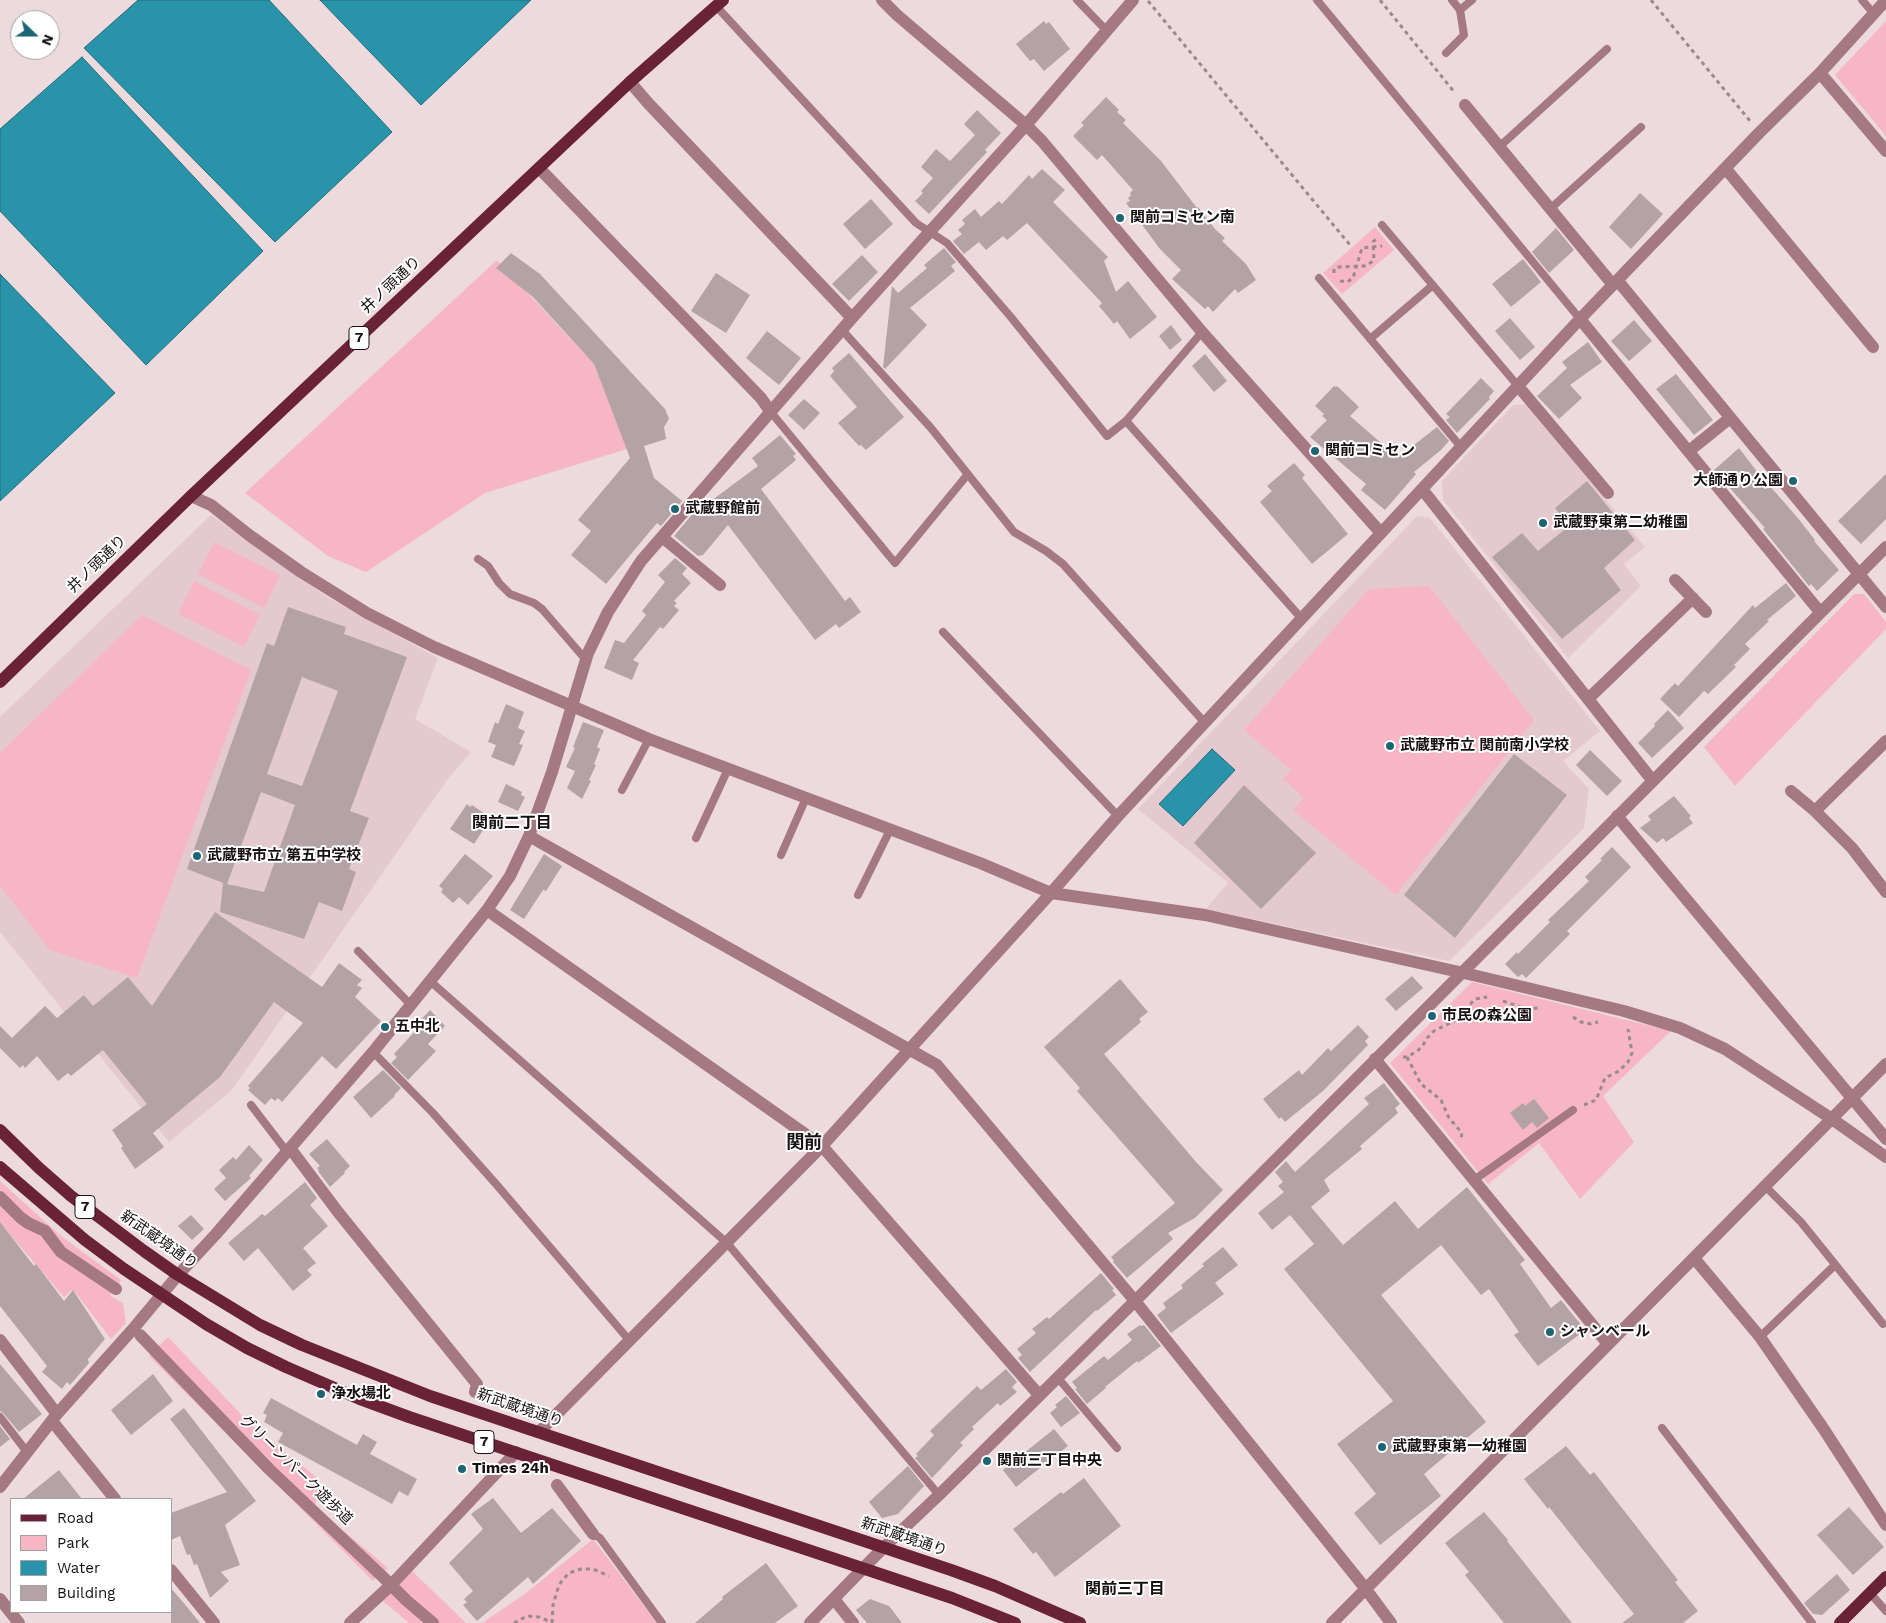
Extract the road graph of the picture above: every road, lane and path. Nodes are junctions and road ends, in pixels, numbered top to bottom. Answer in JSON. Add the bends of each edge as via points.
{"nodes":[{"id":1,"x":882,"y":0,"type":"edge"},
{"id":2,"x":1077,"y":0,"type":"edge"},
{"id":3,"x":1133,"y":0,"type":"edge"},
{"id":4,"x":1148,"y":0,"type":"edge"},
{"id":5,"x":1317,"y":0,"type":"edge"},
{"id":6,"x":1380,"y":0,"type":"edge"},
{"id":7,"x":1452,"y":0,"type":"edge"},
{"id":8,"x":1472,"y":0,"type":"edge"},
{"id":9,"x":1651,"y":0,"type":"edge"},
{"id":10,"x":1862,"y":0,"type":"edge"},
{"id":11,"x":1886,"y":0,"type":"edge"},
{"id":12,"x":720,"y":3,"type":"edge"},
{"id":13,"x":1460,"y":10,"type":"junction"},
{"id":14,"x":1874,"y":14,"type":"junction"},
{"id":15,"x":1106,"y":30,"type":"junction"},
{"id":16,"x":1607,"y":49,"type":"dead end"},
{"id":17,"x":1446,"y":53,"type":"dead end"},
{"id":18,"x":1820,"y":73,"type":"junction"},
{"id":19,"x":630,"y":82,"type":"junction"},
{"id":20,"x":1465,"y":105,"type":"joint"},
{"id":21,"x":1026,"y":125,"type":"junction"},
{"id":22,"x":1641,"y":127,"type":"dead end"},
{"id":23,"x":1759,"y":133,"type":"junction"},
{"id":24,"x":1499,"y":147,"type":"junction"},
{"id":25,"x":1886,"y":150,"type":"edge"},
{"id":26,"x":539,"y":168,"type":"junction"},
{"id":27,"x":1726,"y":169,"type":"junction"},
{"id":28,"x":1550,"y":209,"type":"junction"},
{"id":29,"x":1382,"y":225,"type":"dead end"},
{"id":30,"x":930,"y":232,"type":"junction"},
{"id":31,"x":1381,"y":235,"type":"dead end"},
{"id":32,"x":1388,"y":243,"type":"dead end"},
{"id":33,"x":1350,"y":245,"type":"dead end"},
{"id":34,"x":1373,"y":247,"type":"junction"},
{"id":35,"x":1358,"y":267,"type":"junction"},
{"id":36,"x":1331,"y":277,"type":"dead end"},
{"id":37,"x":1318,"y":278,"type":"dead end"},
{"id":38,"x":1336,"y":279,"type":"junction"},
{"id":39,"x":1615,"y":283,"type":"junction"},
{"id":40,"x":1433,"y":285,"type":"junction"},
{"id":41,"x":1336,"y":288,"type":"dead end"},
{"id":42,"x":852,"y":318,"type":"junction"},
{"id":43,"x":1580,"y":319,"type":"junction"},
{"id":44,"x":842,"y":330,"type":"junction"},
{"id":45,"x":1202,"y":332,"type":"junction"},
{"id":46,"x":1370,"y":339,"type":"junction"},
{"id":47,"x":1873,"y":347,"type":"dead end"},
{"id":48,"x":1518,"y":386,"type":"junction"},
{"id":49,"x":770,"y":411,"type":"junction"},
{"id":50,"x":1730,"y":418,"type":"junction"},
{"id":51,"x":1126,"y":421,"type":"junction"},
{"id":52,"x":1461,"y":447,"type":"junction"},
{"id":53,"x":1689,"y":451,"type":"junction"},
{"id":54,"x":968,"y":474,"type":"junction"},
{"id":55,"x":1422,"y":489,"type":"junction"},
{"id":56,"x":1608,"y":493,"type":"dead end"},
{"id":57,"x":191,"y":496,"type":"junction"},
{"id":58,"x":1381,"y":533,"type":"junction"},
{"id":59,"x":662,"y":537,"type":"junction"},
{"id":60,"x":1886,"y":546,"type":"edge"},
{"id":61,"x":478,"y":559,"type":"dead end"},
{"id":62,"x":1859,"y":574,"type":"junction"},
{"id":63,"x":1675,"y":580,"type":"dead end"},
{"id":64,"x":720,"y":585,"type":"dead end"},
{"id":65,"x":1693,"y":598,"type":"junction"},
{"id":66,"x":1886,"y":607,"type":"edge"},
{"id":67,"x":1706,"y":612,"type":"dead end"},
{"id":68,"x":1820,"y":612,"type":"junction"},
{"id":69,"x":1302,"y":619,"type":"junction"},
{"id":70,"x":943,"y":632,"type":"dead end"},
{"id":71,"x":586,"y":660,"type":"junction"},
{"id":72,"x":0,"y":682,"type":"edge"},
{"id":73,"x":1588,"y":699,"type":"junction"},
{"id":74,"x":571,"y":706,"type":"junction"},
{"id":75,"x":1205,"y":723,"type":"junction"},
{"id":76,"x":649,"y":739,"type":"junction"},
{"id":77,"x":1886,"y":741,"type":"edge"},
{"id":78,"x":728,"y":769,"type":"junction"},
{"id":79,"x":1652,"y":780,"type":"junction"},
{"id":80,"x":622,"y":790,"type":"dead end"},
{"id":81,"x":1791,"y":791,"type":"dead end"},
{"id":82,"x":806,"y":798,"type":"junction"},
{"id":83,"x":1815,"y":811,"type":"junction"},
{"id":84,"x":1118,"y":816,"type":"junction"},
{"id":85,"x":1617,"y":816,"type":"junction"},
{"id":86,"x":890,"y":830,"type":"junction"},
{"id":87,"x":529,"y":836,"type":"junction"},
{"id":88,"x":696,"y":838,"type":"dead end"},
{"id":89,"x":781,"y":855,"type":"dead end"},
{"id":90,"x":1886,"y":892,"type":"edge"},
{"id":91,"x":1051,"y":893,"type":"junction"},
{"id":92,"x":858,"y":894,"type":"dead end"},
{"id":93,"x":487,"y":910,"type":"junction"},
{"id":94,"x":358,"y":951,"type":"dead end"},
{"id":95,"x":1461,"y":972,"type":"junction"},
{"id":96,"x":430,"y":981,"type":"junction"},
{"id":97,"x":411,"y":1005,"type":"junction"},
{"id":98,"x":1544,"y":1008,"type":"dead end"},
{"id":99,"x":1570,"y":1015,"type":"dead end"},
{"id":100,"x":1603,"y":1021,"type":"dead end"},
{"id":101,"x":1628,"y":1024,"type":"dead end"},
{"id":102,"x":911,"y":1049,"type":"junction"},
{"id":103,"x":373,"y":1052,"type":"junction"},
{"id":104,"x":1375,"y":1059,"type":"junction"},
{"id":105,"x":1886,"y":1064,"type":"edge"},
{"id":106,"x":1853,"y":1098,"type":"junction"},
{"id":107,"x":251,"y":1105,"type":"dead end"},
{"id":108,"x":1573,"y":1110,"type":"joint"},
{"id":109,"x":1832,"y":1119,"type":"junction"},
{"id":110,"x":0,"y":1130,"type":"edge"},
{"id":111,"x":1886,"y":1139,"type":"edge"},
{"id":112,"x":822,"y":1146,"type":"junction"},
{"id":113,"x":288,"y":1150,"type":"junction"},
{"id":114,"x":1451,"y":1152,"type":"junction"},
{"id":115,"x":1886,"y":1157,"type":"edge"},
{"id":116,"x":0,"y":1167,"type":"edge"},
{"id":117,"x":1474,"y":1180,"type":"junction"},
{"id":118,"x":1765,"y":1186,"type":"junction"},
{"id":119,"x":0,"y":1197,"type":"edge"},
{"id":120,"x":726,"y":1243,"type":"junction"},
{"id":121,"x":1694,"y":1258,"type":"junction"},
{"id":122,"x":1836,"y":1265,"type":"junction"},
{"id":123,"x":178,"y":1275,"type":"junction"},
{"id":124,"x":116,"y":1289,"type":"dead end"},
{"id":125,"x":162,"y":1295,"type":"junction"},
{"id":126,"x":1135,"y":1301,"type":"junction"},
{"id":127,"x":1883,"y":1324,"type":"dead end"},
{"id":128,"x":140,"y":1335,"type":"dead end"},
{"id":129,"x":1760,"y":1337,"type":"junction"},
{"id":130,"x":0,"y":1340,"type":"edge"},
{"id":131,"x":628,"y":1340,"type":"junction"},
{"id":132,"x":1608,"y":1344,"type":"junction"},
{"id":133,"x":1058,"y":1378,"type":"junction"},
{"id":134,"x":475,"y":1392,"type":"dead end"},
{"id":135,"x":1040,"y":1395,"type":"junction"},
{"id":136,"x":0,"y":1417,"type":"edge"},
{"id":137,"x":55,"y":1417,"type":"junction"},
{"id":138,"x":1662,"y":1428,"type":"dead end"},
{"id":139,"x":539,"y":1432,"type":"junction"},
{"id":140,"x":1117,"y":1448,"type":"dead end"},
{"id":141,"x":27,"y":1452,"type":"junction"},
{"id":142,"x":516,"y":1452,"type":"junction"},
{"id":143,"x":557,"y":1485,"type":"dead end"},
{"id":144,"x":0,"y":1487,"type":"edge"},
{"id":145,"x":940,"y":1495,"type":"junction"},
{"id":146,"x":114,"y":1498,"type":"edge"},
{"id":147,"x":1886,"y":1525,"type":"edge"},
{"id":148,"x":593,"y":1534,"type":"joint"},
{"id":149,"x":884,"y":1547,"type":"junction"},
{"id":150,"x":864,"y":1568,"type":"junction"},
{"id":151,"x":172,"y":1571,"type":"edge"},
{"id":152,"x":1886,"y":1577,"type":"edge"},
{"id":153,"x":615,"y":1580,"type":"dead end"},
{"id":154,"x":391,"y":1585,"type":"junction"},
{"id":155,"x":1365,"y":1588,"type":"junction"},
{"id":156,"x":1870,"y":1593,"type":"junction"},
{"id":157,"x":0,"y":1599,"type":"edge"},
{"id":158,"x":834,"y":1599,"type":"junction"},
{"id":159,"x":1886,"y":1611,"type":"edge"},
{"id":160,"x":10,"y":1612,"type":"edge"},
{"id":161,"x":11,"y":1613,"type":"edge"},
{"id":162,"x":552,"y":1622,"type":"edge"},
{"id":163,"x":19,"y":1623,"type":"edge"},
{"id":164,"x":214,"y":1623,"type":"edge"},
{"id":165,"x":350,"y":1623,"type":"edge"},
{"id":166,"x":433,"y":1623,"type":"edge"},
{"id":167,"x":514,"y":1623,"type":"edge"},
{"id":168,"x":662,"y":1623,"type":"edge"},
{"id":169,"x":810,"y":1623,"type":"edge"},
{"id":170,"x":853,"y":1623,"type":"edge"},
{"id":171,"x":1016,"y":1623,"type":"edge"},
{"id":172,"x":1080,"y":1623,"type":"edge"},
{"id":173,"x":1332,"y":1623,"type":"edge"},
{"id":174,"x":1391,"y":1623,"type":"edge"},
{"id":175,"x":1812,"y":1623,"type":"edge"},
{"id":176,"x":1840,"y":1623,"type":"edge"}],
"edges":[{"from":1,"to":21,"type":"street"},
{"from":2,"to":15,"type":"lane"},
{"from":3,"to":15,"type":"street"},
{"from":4,"to":33,"type":"path"},
{"from":5,"to":43,"type":"lane"},
{"from":6,"to":20,"type":"path"},
{"from":7,"to":13,"type":"lane"},
{"from":8,"to":13,"type":"lane"},
{"from":9,"to":23,"type":"path"},
{"from":10,"to":14,"type":"lane"},
{"from":11,"to":14,"type":"street"},
{"from":12,"to":19,"type":"main road","name":"井ノ頭通り","number":"7"},
{"from":12,"to":30,"type":"lane","via":[[916,223]]},
{"from":13,"to":17,"type":"lane","via":[[1464,35]]},
{"from":14,"to":18,"type":"street"},
{"from":15,"to":21,"type":"street"},
{"from":16,"to":24,"type":"lane"},
{"from":18,"to":23,"type":"street"},
{"from":18,"to":25,"type":"street"},
{"from":19,"to":26,"type":"main road","name":"井ノ頭通り","number":"7"},
{"from":19,"to":42,"type":"street"},
{"from":20,"to":24,"type":"street"},
{"from":21,"to":30,"type":"street"},
{"from":21,"to":45,"type":"street"},
{"from":22,"to":28,"type":"lane"},
{"from":23,"to":27,"type":"street"},
{"from":24,"to":28,"type":"street"},
{"from":26,"to":49,"type":"street"},
{"from":26,"to":57,"type":"main road","name":"井ノ頭通り","number":"7"},
{"from":27,"to":39,"type":"street"},
{"from":27,"to":47,"type":"street"},
{"from":28,"to":39,"type":"street"},
{"from":29,"to":40,"type":"lane"},
{"from":30,"to":42,"type":"street"},
{"from":30,"to":51,"type":"lane","via":[[946,243],[1010,316],[1107,436]]},
{"from":31,"to":34,"type":"path","via":[[1373,242]]},
{"from":32,"to":34,"type":"path"},
{"from":34,"to":35,"type":"path","via":[[1362,248]]},
{"from":34,"to":35,"type":"path","via":[[1374,260]]},
{"from":35,"to":38,"type":"path","via":[[1347,282]]},
{"from":35,"to":38,"type":"path","via":[[1334,270]]},
{"from":36,"to":38,"type":"path"},
{"from":37,"to":46,"type":"lane"},
{"from":38,"to":41,"type":"path"},
{"from":39,"to":43,"type":"street"},
{"from":39,"to":50,"type":"street"},
{"from":40,"to":46,"type":"lane"},
{"from":40,"to":48,"type":"lane"},
{"from":42,"to":44,"type":"street"},
{"from":43,"to":48,"type":"street"},
{"from":43,"to":53,"type":"street"},
{"from":44,"to":49,"type":"street"},
{"from":44,"to":54,"type":"lane"},
{"from":45,"to":51,"type":"lane"},
{"from":45,"to":58,"type":"street"},
{"from":46,"to":52,"type":"lane"},
{"from":48,"to":52,"type":"street"},
{"from":48,"to":56,"type":"street"},
{"from":49,"to":54,"type":"lane","via":[[895,563]]},
{"from":49,"to":59,"type":"street"},
{"from":50,"to":53,"type":"street"},
{"from":50,"to":62,"type":"street"},
{"from":51,"to":69,"type":"lane"},
{"from":52,"to":55,"type":"street"},
{"from":53,"to":68,"type":"street"},
{"from":54,"to":75,"type":"lane","via":[[1014,532],[1063,564]]},
{"from":55,"to":58,"type":"street"},
{"from":55,"to":73,"type":"street"},
{"from":57,"to":72,"type":"main road","name":"井ノ頭通り","number":"7"},
{"from":57,"to":74,"type":"street","via":[[211,505],[301,572],[367,613],[434,647]]},
{"from":58,"to":69,"type":"street"},
{"from":59,"to":64,"type":"street"},
{"from":59,"to":71,"type":"street","via":[[641,561],[608,612]]},
{"from":60,"to":62,"type":"street"},
{"from":61,"to":71,"type":"lane","via":[[488,566],[510,594],[542,609]]},
{"from":62,"to":66,"type":"street"},
{"from":62,"to":68,"type":"street"},
{"from":63,"to":65,"type":"street"},
{"from":65,"to":67,"type":"street"},
{"from":65,"to":73,"type":"street"},
{"from":68,"to":79,"type":"street"},
{"from":69,"to":75,"type":"street"},
{"from":70,"to":84,"type":"lane"},
{"from":71,"to":74,"type":"street"},
{"from":73,"to":79,"type":"street"},
{"from":74,"to":76,"type":"street"},
{"from":74,"to":87,"type":"street"},
{"from":75,"to":84,"type":"street"},
{"from":76,"to":78,"type":"street"},
{"from":76,"to":80,"type":"lane"},
{"from":77,"to":83,"type":"street"},
{"from":78,"to":82,"type":"street"},
{"from":78,"to":88,"type":"lane"},
{"from":79,"to":85,"type":"street"},
{"from":81,"to":83,"type":"street"},
{"from":82,"to":86,"type":"street"},
{"from":82,"to":89,"type":"lane"},
{"from":83,"to":90,"type":"street","via":[[1852,848]]},
{"from":84,"to":91,"type":"street"},
{"from":85,"to":95,"type":"street"},
{"from":85,"to":106,"type":"street"},
{"from":86,"to":91,"type":"street"},
{"from":86,"to":92,"type":"lane"},
{"from":87,"to":93,"type":"street","via":[[510,876]]},
{"from":87,"to":102,"type":"street"},
{"from":91,"to":95,"type":"street","via":[[1205,916]]},
{"from":91,"to":102,"type":"street"},
{"from":93,"to":96,"type":"street"},
{"from":93,"to":112,"type":"street"},
{"from":94,"to":97,"type":"lane"},
{"from":95,"to":104,"type":"street"},
{"from":95,"to":109,"type":"street","via":[[1624,1011],[1680,1028],[1725,1049]]},
{"from":96,"to":97,"type":"street"},
{"from":96,"to":120,"type":"lane"},
{"from":97,"to":103,"type":"street"},
{"from":98,"to":114,"type":"path","via":[[1526,1009],[1495,998],[1475,999],[1454,1022],[1434,1030],[1422,1047],[1405,1057],[1421,1084],[1441,1100],[1449,1118],[1462,1133],[1461,1142]]},
{"from":99,"to":100,"type":"path","via":[[1591,1024]]},
{"from":101,"to":108,"type":"path","via":[[1632,1052],[1628,1062],[1605,1078],[1596,1100]]},
{"from":102,"to":112,"type":"street"},
{"from":102,"to":126,"type":"street","via":[[937,1065]]},
{"from":103,"to":113,"type":"street"},
{"from":103,"to":131,"type":"lane","via":[[483,1169]]},
{"from":104,"to":114,"type":"street"},
{"from":104,"to":126,"type":"street"},
{"from":105,"to":106,"type":"street"},
{"from":106,"to":109,"type":"street"},
{"from":106,"to":111,"type":"street"},
{"from":107,"to":113,"type":"lane"},
{"from":108,"to":117,"type":"lane"},
{"from":109,"to":115,"type":"street"},
{"from":109,"to":118,"type":"street"},
{"from":110,"to":123,"type":"main road","name":"新武蔵境通り","number":"7","via":[[72,1196]]},
{"from":112,"to":120,"type":"street"},
{"from":112,"to":135,"type":"street"},
{"from":113,"to":123,"type":"street"},
{"from":113,"to":134,"type":"street","via":[[477,1384]]},
{"from":114,"to":117,"type":"street"},
{"from":116,"to":125,"type":"main road","number":"7","via":[[85,1240]]},
{"from":117,"to":132,"type":"street"},
{"from":118,"to":121,"type":"street"},
{"from":118,"to":122,"type":"lane","via":[[1801,1222]]},
{"from":119,"to":124,"type":"street","via":[[21,1218],[45,1230],[61,1252]]},
{"from":120,"to":131,"type":"street"},
{"from":120,"to":145,"type":"lane"},
{"from":121,"to":129,"type":"street"},
{"from":121,"to":132,"type":"street"},
{"from":122,"to":127,"type":"lane"},
{"from":122,"to":129,"type":"lane"},
{"from":123,"to":125,"type":"street"},
{"from":123,"to":139,"type":"main road","name":"新武蔵境通り","number":"7","via":[[260,1325],[302,1346],[430,1396]]},
{"from":125,"to":137,"type":"street"},
{"from":125,"to":142,"type":"main road","number":"7","via":[[247,1348],[301,1374],[360,1399]]},
{"from":126,"to":133,"type":"street"},
{"from":126,"to":155,"type":"street"},
{"from":128,"to":154,"type":"street","name":"グリーンパーク遊歩道","via":[[269,1469]]},
{"from":129,"to":147,"type":"street"},
{"from":130,"to":137,"type":"street"},
{"from":131,"to":139,"type":"street"},
{"from":132,"to":155,"type":"street"},
{"from":133,"to":135,"type":"street"},
{"from":133,"to":140,"type":"lane"},
{"from":135,"to":145,"type":"street"},
{"from":136,"to":141,"type":"lane"},
{"from":137,"to":141,"type":"street"},
{"from":137,"to":146,"type":"street"},
{"from":138,"to":175,"type":"lane"},
{"from":139,"to":149,"type":"main road","name":"新武蔵境通り","number":"7"},
{"from":141,"to":144,"type":"street"},
{"from":142,"to":150,"type":"main road","number":"7"},
{"from":142,"to":154,"type":"street"},
{"from":143,"to":148,"type":"street"},
{"from":145,"to":149,"type":"street"},
{"from":148,"to":168,"type":"lane","via":[[600,1538]]},
{"from":149,"to":150,"type":"street"},
{"from":149,"to":172,"type":"main road","name":"新武蔵境通り","number":"7","via":[[996,1586]]},
{"from":150,"to":158,"type":"street"},
{"from":150,"to":171,"type":"main road","number":"7"},
{"from":151,"to":164,"type":"street"},
{"from":152,"to":156,"type":"main road"},
{"from":153,"to":162,"type":"path","via":[[592,1569],[569,1573],[557,1591]]},
{"from":154,"to":165,"type":"street"},
{"from":154,"to":166,"type":"street","name":"グリーンパーク遊歩道"},
{"from":155,"to":173,"type":"street"},
{"from":155,"to":174,"type":"street"},
{"from":156,"to":159,"type":"lane"},
{"from":156,"to":176,"type":"main road"},
{"from":157,"to":160,"type":"street"},
{"from":158,"to":169,"type":"street"},
{"from":158,"to":170,"type":"street"},
{"from":161,"to":163,"type":"street"},
{"from":162,"to":167,"type":"path","via":[[527,1616]]}]}
